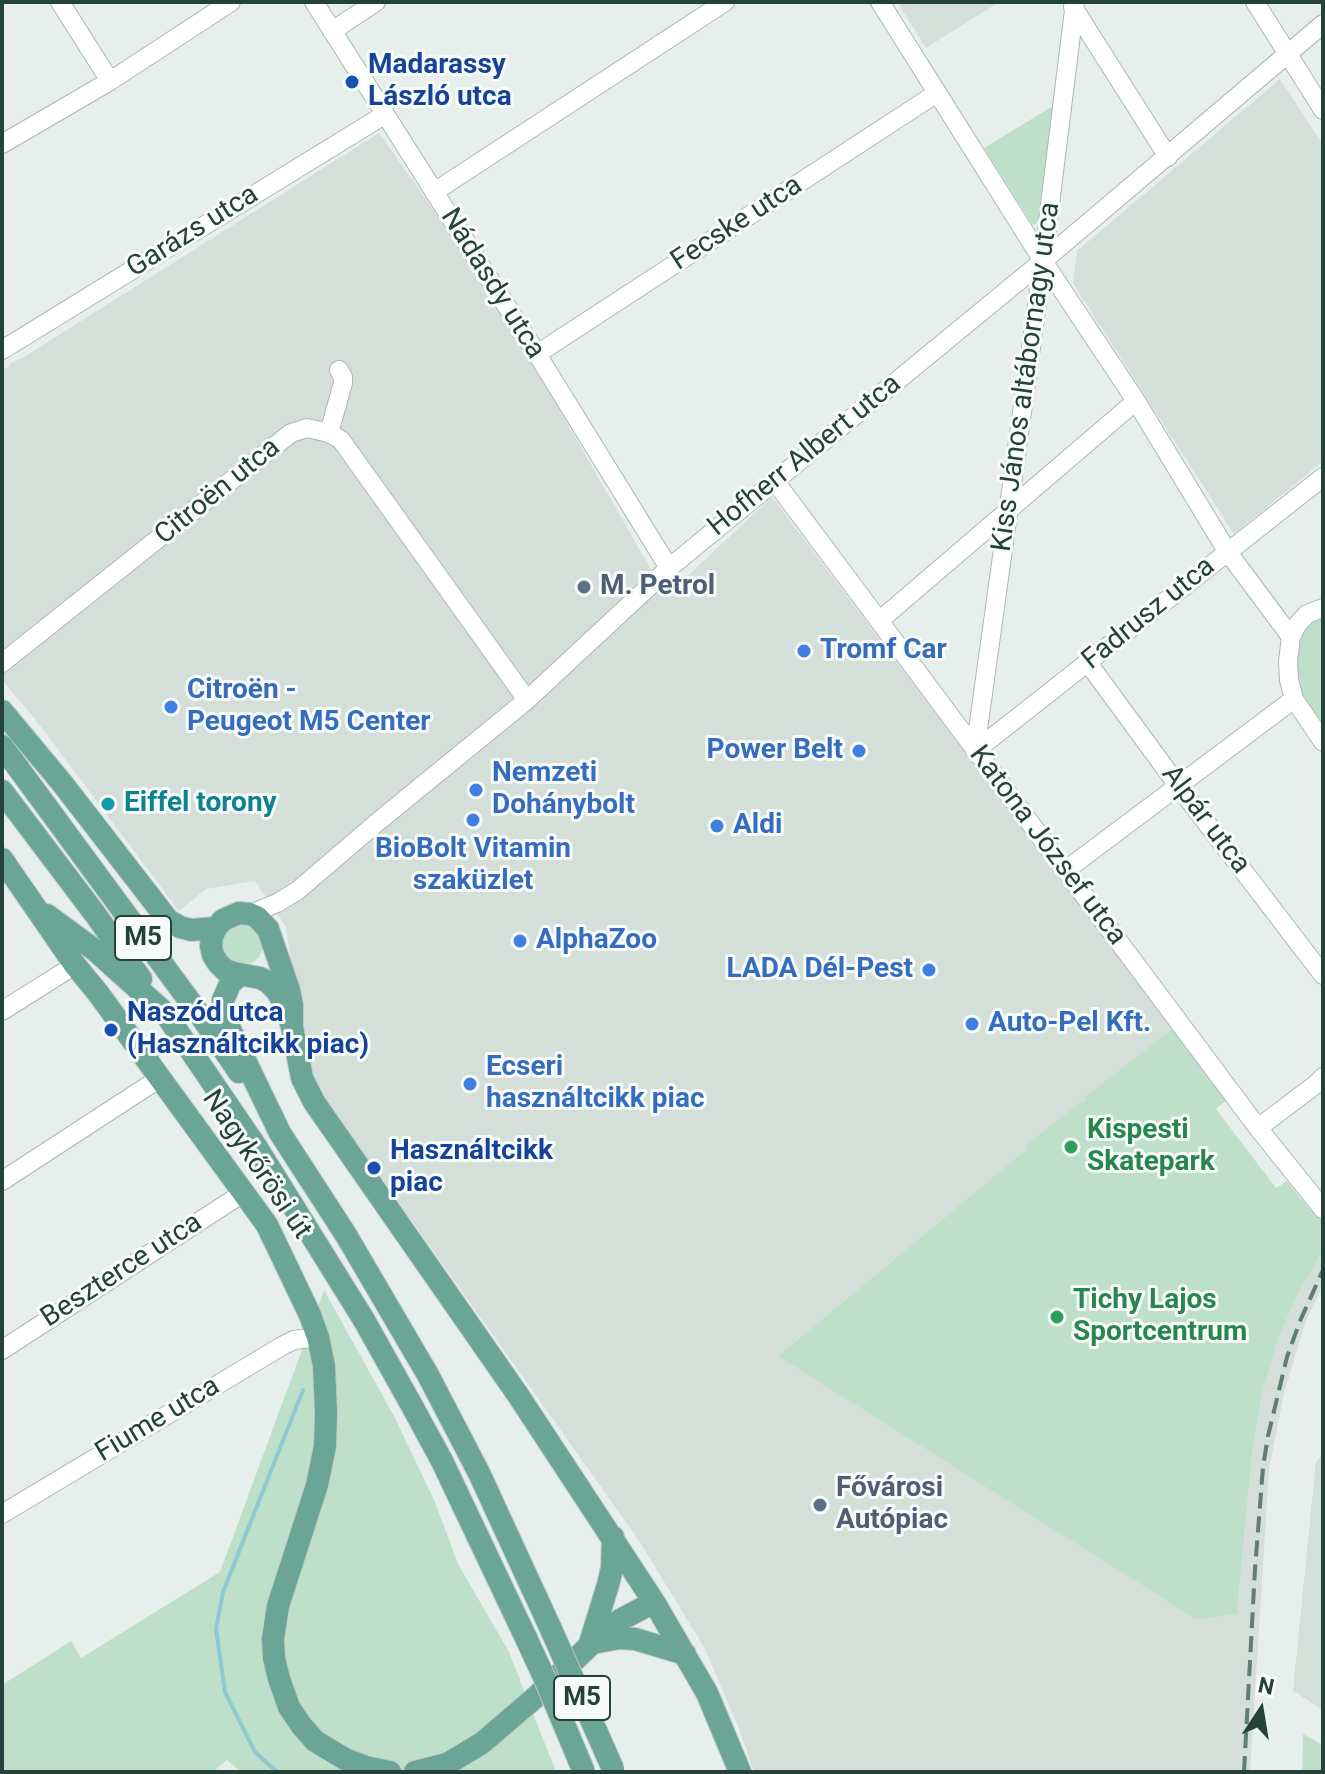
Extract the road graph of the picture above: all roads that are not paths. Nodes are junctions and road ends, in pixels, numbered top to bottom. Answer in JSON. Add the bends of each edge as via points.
{"nodes":[{"id":1,"x":60,"y":2,"type":"edge"},
{"id":2,"x":231,"y":2,"type":"edge"},
{"id":3,"x":314,"y":2,"type":"edge"},
{"id":4,"x":376,"y":2,"type":"edge"},
{"id":5,"x":725,"y":2,"type":"edge"},
{"id":6,"x":880,"y":2,"type":"edge"},
{"id":7,"x":1255,"y":2,"type":"edge"},
{"id":8,"x":1073,"y":4,"type":"edge"},
{"id":9,"x":1323,"y":24,"type":"edge"},
{"id":10,"x":332,"y":31,"type":"junction"},
{"id":11,"x":1288,"y":55,"type":"junction"},
{"id":12,"x":110,"y":81,"type":"junction"},
{"id":13,"x":937,"y":93,"type":"junction"},
{"id":14,"x":1323,"y":110,"type":"edge"},
{"id":15,"x":384,"y":115,"type":"junction"},
{"id":16,"x":2,"y":144,"type":"edge"},
{"id":17,"x":1168,"y":157,"type":"junction"},
{"id":18,"x":434,"y":192,"type":"junction"},
{"id":19,"x":1043,"y":261,"type":"junction"},
{"id":20,"x":2,"y":350,"type":"edge"},
{"id":21,"x":537,"y":354,"type":"junction"},
{"id":22,"x":339,"y":370,"type":"dead end"},
{"id":23,"x":1136,"y":401,"type":"junction"},
{"id":24,"x":329,"y":433,"type":"junction"},
{"id":25,"x":1323,"y":477,"type":"edge"},
{"id":26,"x":774,"y":480,"type":"junction"},
{"id":27,"x":1009,"y":510,"type":"junction"},
{"id":28,"x":1227,"y":551,"type":"junction"},
{"id":29,"x":669,"y":568,"type":"junction"},
{"id":30,"x":1323,"y":608,"type":"edge"},
{"id":31,"x":879,"y":621,"type":"junction"},
{"id":32,"x":1291,"y":637,"type":"junction"},
{"id":33,"x":2,"y":663,"type":"edge"},
{"id":34,"x":1088,"y":663,"type":"junction"},
{"id":35,"x":1294,"y":699,"type":"junction"},
{"id":36,"x":527,"y":700,"type":"junction"},
{"id":37,"x":2,"y":711,"type":"edge"},
{"id":38,"x":1323,"y":742,"type":"edge"},
{"id":39,"x":2,"y":746,"type":"edge"},
{"id":40,"x":975,"y":751,"type":"junction"},
{"id":41,"x":1179,"y":787,"type":"junction"},
{"id":42,"x":2,"y":791,"type":"edge"},
{"id":43,"x":2,"y":859,"type":"edge"},
{"id":44,"x":1066,"y":870,"type":"junction"},
{"id":45,"x":293,"y":894,"type":"junction"},
{"id":46,"x":33,"y":905,"type":"junction"},
{"id":47,"x":250,"y":914,"type":"junction"},
{"id":48,"x":216,"y":928,"type":"junction"},
{"id":49,"x":271,"y":939,"type":"junction"},
{"id":50,"x":75,"y":965,"type":"junction"},
{"id":51,"x":242,"y":974,"type":"junction"},
{"id":52,"x":1323,"y":975,"type":"edge"},
{"id":53,"x":2,"y":1011,"type":"edge"},
{"id":54,"x":165,"y":1013,"type":"junction"},
{"id":55,"x":292,"y":1027,"type":"junction"},
{"id":56,"x":1323,"y":1077,"type":"edge"},
{"id":57,"x":160,"y":1078,"type":"junction"},
{"id":58,"x":1258,"y":1128,"type":"junction"},
{"id":59,"x":280,"y":1133,"type":"junction"},
{"id":60,"x":2,"y":1181,"type":"edge"},
{"id":61,"x":243,"y":1193,"type":"junction"},
{"id":62,"x":1323,"y":1209,"type":"edge"},
{"id":63,"x":318,"y":1337,"type":"junction"},
{"id":64,"x":2,"y":1350,"type":"edge"},
{"id":65,"x":2,"y":1514,"type":"edge"},
{"id":66,"x":613,"y":1537,"type":"junction"},
{"id":67,"x":654,"y":1602,"type":"junction"},
{"id":68,"x":590,"y":1644,"type":"junction"},
{"id":69,"x":685,"y":1654,"type":"junction"},
{"id":70,"x":427,"y":1771,"type":"edge"},
{"id":71,"x":613,"y":1771,"type":"edge"},
{"id":72,"x":390,"y":1772,"type":"edge"},
{"id":73,"x":584,"y":1772,"type":"edge"},
{"id":74,"x":740,"y":1772,"type":"edge"}],
"edges":[{"from":1,"to":12,"type":"street"},
{"from":2,"to":12,"type":"street"},
{"from":3,"to":10,"type":"street","name":"Nádasdy utca"},
{"from":4,"to":10,"type":"street"},
{"from":5,"to":18,"type":"street"},
{"from":6,"to":13,"type":"street"},
{"from":7,"to":11,"type":"street"},
{"from":8,"to":17,"type":"street"},
{"from":8,"to":19,"type":"street","name":"Kiss János altábornagy utca"},
{"from":9,"to":11,"type":"street","name":"Hofherr Albert utca"},
{"from":10,"to":15,"type":"street","name":"Nádasdy utca"},
{"from":11,"to":14,"type":"street"},
{"from":11,"to":17,"type":"street","name":"Hofherr Albert utca"},
{"from":12,"to":16,"type":"street"},
{"from":13,"to":19,"type":"street"},
{"from":13,"to":21,"type":"street","name":"Fecske utca"},
{"from":15,"to":18,"type":"street","name":"Nádasdy utca"},
{"from":15,"to":20,"type":"street","name":"Garázs utca"},
{"from":17,"to":19,"type":"street","name":"Hofherr Albert utca"},
{"from":18,"to":21,"type":"street","name":"Nádasdy utca"},
{"from":19,"to":23,"type":"street"},
{"from":19,"to":26,"type":"street","name":"Hofherr Albert utca"},
{"from":19,"to":27,"type":"street","name":"Kiss János altábornagy utca"},
{"from":21,"to":29,"type":"street","name":"Nádasdy utca"},
{"from":22,"to":24,"type":"street","via":[[343,383]]},
{"from":23,"to":27,"type":"street"},
{"from":23,"to":28,"type":"street"},
{"from":24,"to":33,"type":"street","name":"Citroën utca","via":[[307,428],[291,433]]},
{"from":24,"to":36,"type":"street","via":[[341,440]]},
{"from":25,"to":28,"type":"street","name":"Fadrusz utca"},
{"from":26,"to":29,"type":"street","name":"Hofherr Albert utca"},
{"from":26,"to":31,"type":"street","name":"Katona József utca"},
{"from":27,"to":31,"type":"street"},
{"from":27,"to":40,"type":"street","name":"Kiss János altábornagy utca"},
{"from":28,"to":32,"type":"street"},
{"from":28,"to":34,"type":"street","name":"Fadrusz utca"},
{"from":29,"to":36,"type":"street","name":"Hofherr Albert utca"},
{"from":30,"to":32,"type":"street","via":[[1302,619]]},
{"from":31,"to":40,"type":"street","name":"Katona József utca"},
{"from":32,"to":35,"type":"street","via":[[1288,669]]},
{"from":34,"to":40,"type":"street","name":"Fadrusz utca"},
{"from":34,"to":41,"type":"street","name":"Alpár utca"},
{"from":35,"to":38,"type":"street"},
{"from":35,"to":41,"type":"street"},
{"from":36,"to":45,"type":"street","name":"Hofherr Albert utca"},
{"from":37,"to":48,"type":"main road","via":[[168,920],[191,930]]},
{"from":39,"to":59,"type":"main road","name":"Nagykőrösi út","number":"M5"},
{"from":40,"to":44,"type":"street","name":"Katona József utca"},
{"from":41,"to":44,"type":"street"},
{"from":41,"to":52,"type":"street","name":"Alpár utca"},
{"from":42,"to":54,"type":"main road","number":"M5"},
{"from":43,"to":46,"type":"main road","name":"Nagykőrösi út"},
{"from":44,"to":58,"type":"street","name":"Katona József utca"},
{"from":45,"to":47,"type":"street","name":"Hofherr Albert utca"},
{"from":45,"to":49,"type":"street","name":"Hofherr Albert utca"},
{"from":46,"to":50,"type":"main road","name":"Nagykőrösi út"},
{"from":46,"to":54,"type":"main road","via":[[96,951]]},
{"from":47,"to":48,"type":"main road","via":[[231,915]]},
{"from":47,"to":49,"type":"main road","via":[[263,922]]},
{"from":48,"to":51,"type":"main road","via":[[213,955],[225,970]]},
{"from":49,"to":51,"type":"main road","via":[[265,963]]},
{"from":49,"to":55,"type":"main road","via":[[289,990]]},
{"from":50,"to":53,"type":"street"},
{"from":50,"to":57,"type":"main road","name":"Nagykőrösi út"},
{"from":51,"to":55,"type":"main road","via":[[260,978],[277,991]]},
{"from":51,"to":59,"type":"main road","via":[[226,992],[223,1008]]},
{"from":54,"to":73,"type":"main road","number":"M5","bridge":true,"via":[[364,1320],[442,1461]]},
{"from":55,"to":66,"type":"main road","via":[[302,1078],[314,1102]]},
{"from":56,"to":58,"type":"street"},
{"from":57,"to":60,"type":"street"},
{"from":57,"to":61,"type":"main road","name":"Nagykőrösi út"},
{"from":58,"to":62,"type":"street","name":"Katona József utca"},
{"from":59,"to":71,"type":"main road","number":"M5","bridge":true,"via":[[428,1375],[485,1486]]},
{"from":61,"to":63,"type":"main road","name":"Nagykőrösi út","via":[[276,1241]]},
{"from":61,"to":64,"type":"street","name":"Beszterce utca"},
{"from":63,"to":65,"type":"street","name":"Fiume utca","via":[[282,1346]]},
{"from":63,"to":72,"type":"main road","name":"Nagykőrösi út","via":[[325,1381],[325,1446],[278,1606],[274,1658],[289,1707],[315,1741],[345,1759]]},
{"from":66,"to":67,"type":"main road"},
{"from":66,"to":68,"type":"main road","via":[[612,1568]]},
{"from":67,"to":68,"type":"main road"},
{"from":67,"to":69,"type":"main road"},
{"from":68,"to":69,"type":"main road","via":[[635,1639]]},
{"from":68,"to":70,"type":"main road","via":[[482,1743]]},
{"from":69,"to":74,"type":"main road"}]}
